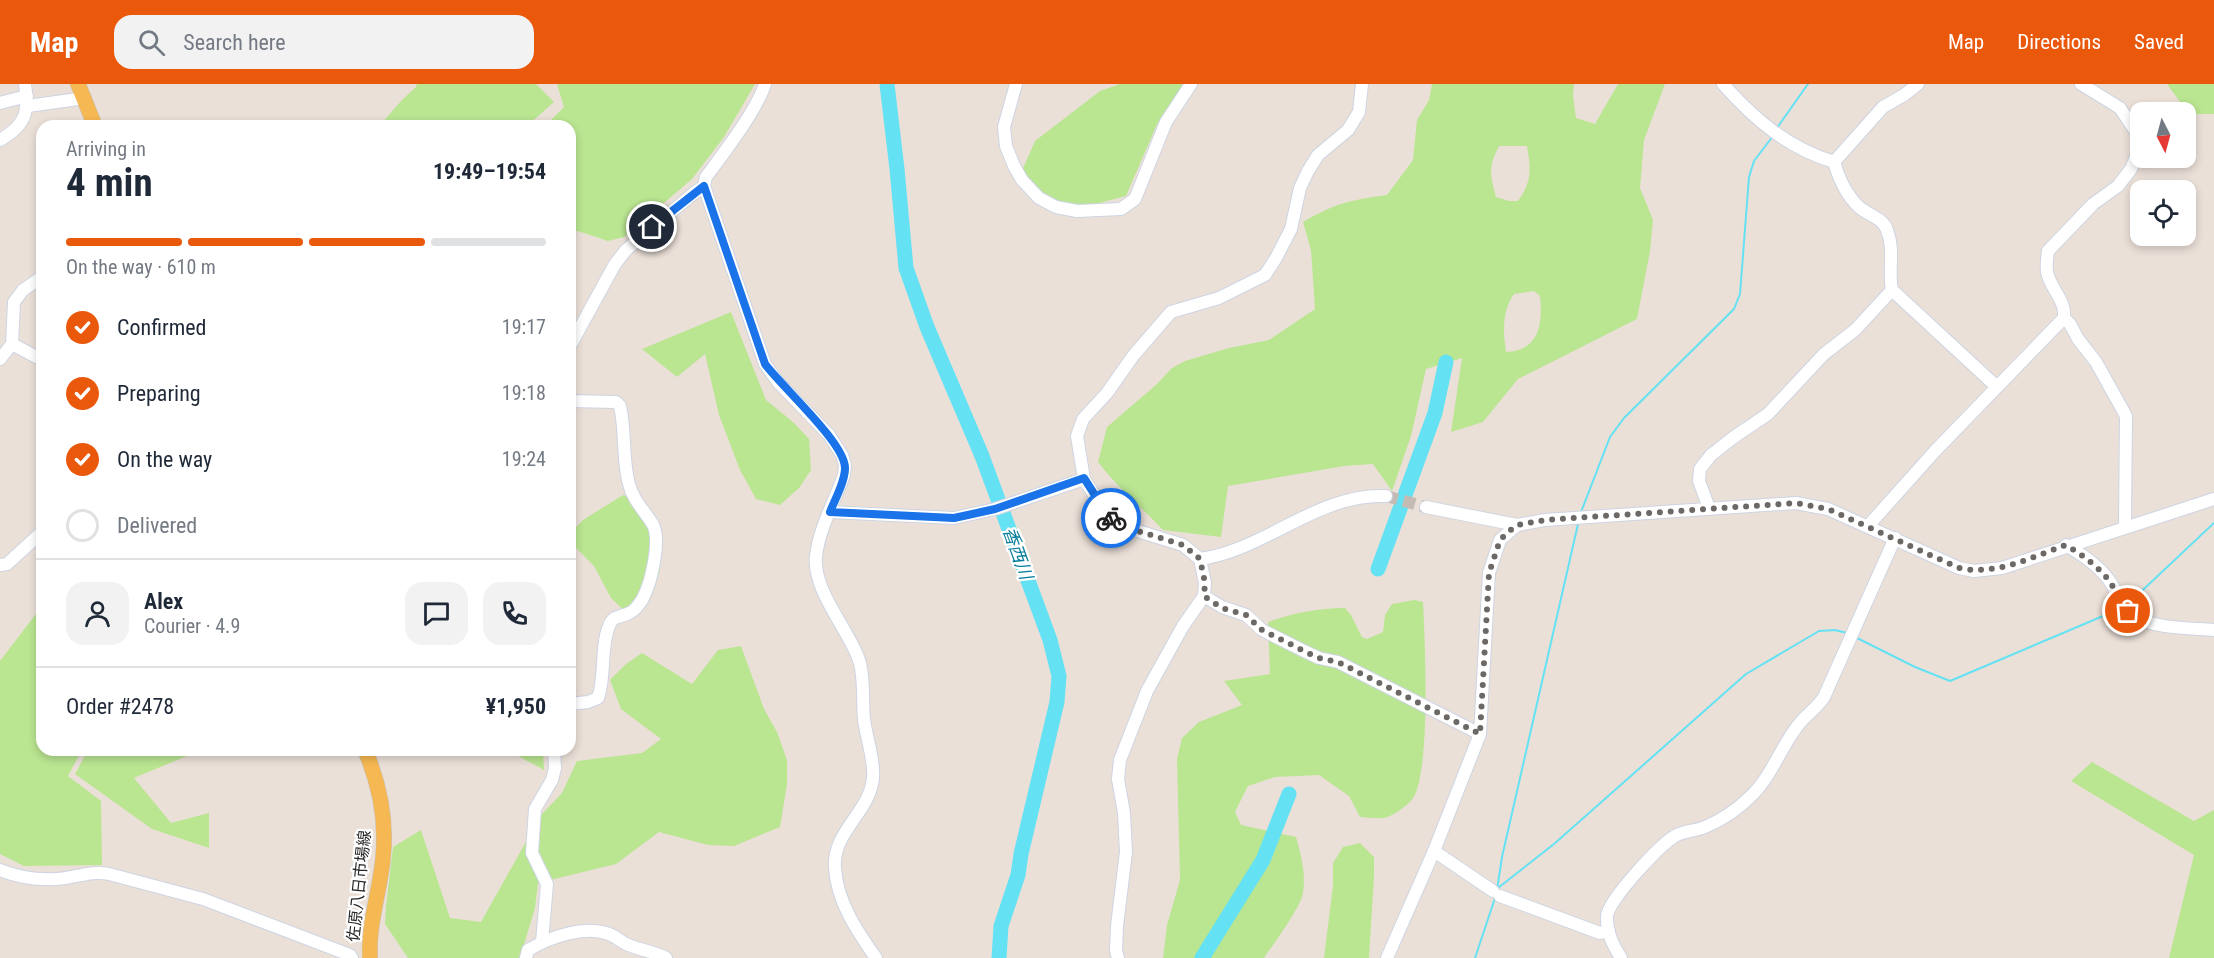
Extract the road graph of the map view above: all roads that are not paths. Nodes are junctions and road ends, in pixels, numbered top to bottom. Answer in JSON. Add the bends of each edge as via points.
{"nodes":[{"id":1,"x":78,"y":84,"type":"edge"},
{"id":2,"x":765,"y":84,"type":"edge"},
{"id":3,"x":1016,"y":84,"type":"edge"},
{"id":4,"x":1191,"y":84,"type":"edge"},
{"id":5,"x":1362,"y":84,"type":"edge"},
{"id":6,"x":1723,"y":84,"type":"edge"},
{"id":7,"x":1918,"y":84,"type":"edge"},
{"id":8,"x":2081,"y":84,"type":"edge"},
{"id":9,"x":27,"y":95,"type":"edge"},
{"id":10,"x":86,"y":98,"type":"junction"},
{"id":11,"x":0,"y":103,"type":"edge"},
{"id":12,"x":94,"y":120,"type":"edge"},
{"id":13,"x":2130,"y":123,"type":"edge"},
{"id":14,"x":0,"y":140,"type":"edge"},
{"id":15,"x":1834,"y":162,"type":"junction"},
{"id":16,"x":2132,"y":168,"type":"edge"},
{"id":17,"x":704,"y":186,"type":"junction"},
{"id":18,"x":36,"y":281,"type":"edge"},
{"id":19,"x":1892,"y":290,"type":"junction"},
{"id":20,"x":2064,"y":318,"type":"junction"},
{"id":21,"x":0,"y":320,"type":"edge"},
{"id":22,"x":14,"y":323,"type":"junction"},
{"id":23,"x":576,"y":335,"type":"edge"},
{"id":24,"x":12,"y":344,"type":"junction"},
{"id":25,"x":36,"y":357,"type":"edge"},
{"id":26,"x":0,"y":359,"type":"edge"},
{"id":27,"x":1997,"y":387,"type":"junction"},
{"id":28,"x":576,"y":401,"type":"edge"},
{"id":29,"x":1084,"y":478,"type":"junction"},
{"id":30,"x":1386,"y":496,"type":"tunnel mouth"},
{"id":31,"x":2214,"y":499,"type":"edge"},
{"id":32,"x":1426,"y":507,"type":"tunnel mouth"},
{"id":33,"x":1709,"y":508,"type":"junction"},
{"id":34,"x":830,"y":512,"type":"junction"},
{"id":35,"x":1517,"y":525,"type":"junction"},
{"id":36,"x":1868,"y":526,"type":"junction"},
{"id":37,"x":2125,"y":526,"type":"junction"},
{"id":38,"x":36,"y":537,"type":"edge"},
{"id":39,"x":1895,"y":538,"type":"junction"},
{"id":40,"x":2066,"y":545,"type":"junction"},
{"id":41,"x":1200,"y":559,"type":"junction"},
{"id":42,"x":0,"y":565,"type":"edge"},
{"id":43,"x":1204,"y":596,"type":"junction"},
{"id":44,"x":2214,"y":630,"type":"edge"},
{"id":45,"x":576,"y":703,"type":"edge"},
{"id":46,"x":1480,"y":734,"type":"junction"},
{"id":47,"x":367,"y":756,"type":"edge"},
{"id":48,"x":554,"y":756,"type":"edge"},
{"id":49,"x":1434,"y":851,"type":"junction"},
{"id":50,"x":0,"y":870,"type":"edge"},
{"id":51,"x":1609,"y":931,"type":"junction"},
{"id":52,"x":542,"y":942,"type":"junction"},
{"id":53,"x":352,"y":958,"type":"edge"},
{"id":54,"x":370,"y":958,"type":"edge"},
{"id":55,"x":526,"y":958,"type":"edge"},
{"id":56,"x":666,"y":958,"type":"edge"},
{"id":57,"x":876,"y":958,"type":"edge"},
{"id":58,"x":1118,"y":958,"type":"edge"},
{"id":59,"x":1387,"y":958,"type":"edge"},
{"id":60,"x":1622,"y":958,"type":"edge"}],
"edges":[{"from":1,"to":10,"type":"main road"},
{"from":2,"to":17,"type":"street"},
{"from":3,"to":4,"type":"street","via":[[1004,127],[1014,166],[1039,198],[1056,207],[1077,211],[1121,209],[1135,199],[1166,122]]},
{"from":5,"to":29,"type":"street","via":[[1359,112],[1348,130],[1318,155],[1308,171],[1291,229],[1264,275],[1219,298],[1171,312],[1083,419],[1077,436]]},
{"from":6,"to":15,"type":"street","via":[[1774,134]]},
{"from":7,"to":15,"type":"street","via":[[1882,107]]},
{"from":8,"to":13,"type":"street","via":[[2120,108]]},
{"from":9,"to":10,"type":"street"},
{"from":9,"to":11,"type":"street"},
{"from":9,"to":14,"type":"street","via":[[24,119]]},
{"from":10,"to":12,"type":"main road"},
{"from":15,"to":19,"type":"street","via":[[1848,194],[1888,231]]},
{"from":16,"to":20,"type":"street","via":[[2118,186],[2093,204],[2048,251],[2047,274],[2061,299]]},
{"from":17,"to":23,"type":"street","via":[[626,249]]},
{"from":17,"to":34,"type":"street","via":[[765,364],[842,455],[844,475]]},
{"from":18,"to":22,"type":"street","via":[[14,302]]},
{"from":19,"to":27,"type":"street"},
{"from":19,"to":33,"type":"street","via":[[1768,414],[1711,455],[1701,469],[1699,481]]},
{"from":20,"to":27,"type":"street"},
{"from":20,"to":37,"type":"street","via":[[2096,362],[2126,416]]},
{"from":21,"to":22,"type":"street"},
{"from":22,"to":24,"type":"street"},
{"from":24,"to":25,"type":"street"},
{"from":24,"to":26,"type":"street"},
{"from":27,"to":36,"type":"street"},
{"from":28,"to":45,"type":"street","via":[[616,402],[620,406],[628,482],[656,535],[655,557],[642,599],[631,612],[610,622],[607,630],[598,698]]},
{"from":29,"to":34,"type":"street","via":[[1001,507],[954,518]]},
{"from":29,"to":41,"type":"street","via":[[1107,514],[1125,527],[1183,545]]},
{"from":30,"to":41,"type":"street","via":[[1368,495],[1327,507],[1301,517],[1269,537],[1220,556]]},
{"from":31,"to":37,"type":"street"},
{"from":32,"to":35,"type":"street"},
{"from":33,"to":35,"type":"street"},
{"from":33,"to":36,"type":"street","via":[[1796,503],[1828,509]]},
{"from":34,"to":57,"type":"street","via":[[815,558],[820,582],[860,663],[864,720],[874,776],[868,797],[837,849],[834,866],[848,913]]},
{"from":35,"to":46,"type":"street","via":[[1500,540],[1489,573]]},
{"from":36,"to":39,"type":"street"},
{"from":37,"to":40,"type":"street"},
{"from":38,"to":42,"type":"street"},
{"from":39,"to":40,"type":"street","via":[[1959,568],[1974,571],[2002,567]]},
{"from":39,"to":51,"type":"street","via":[[1819,705],[1799,723],[1752,795],[1734,811],[1672,838],[1655,853],[1610,904]]},
{"from":40,"to":44,"type":"street","via":[[2090,560],[2137,618]]},
{"from":41,"to":43,"type":"street"},
{"from":43,"to":46,"type":"street","via":[[1222,608],[1246,615],[1262,630],[1319,658],[1338,662]]},
{"from":43,"to":58,"type":"street","via":[[1147,691],[1119,760],[1126,852],[1117,926]]},
{"from":46,"to":49,"type":"street"},
{"from":47,"to":54,"type":"main road","name":"佐原八日市場線","via":[[380,791],[384,821]]},
{"from":48,"to":52,"type":"street","via":[[552,780],[535,809],[532,853],[547,884]]},
{"from":49,"to":51,"type":"street","via":[[1496,893],[1600,933]]},
{"from":49,"to":59,"type":"street"},
{"from":50,"to":53,"type":"street","via":[[12,875],[57,879],[98,871],[203,899]]},
{"from":51,"to":60,"type":"street","via":[[1610,941]]},
{"from":52,"to":55,"type":"street","via":[[528,950]]},
{"from":52,"to":56,"type":"street","via":[[573,933],[596,932]]}]}
